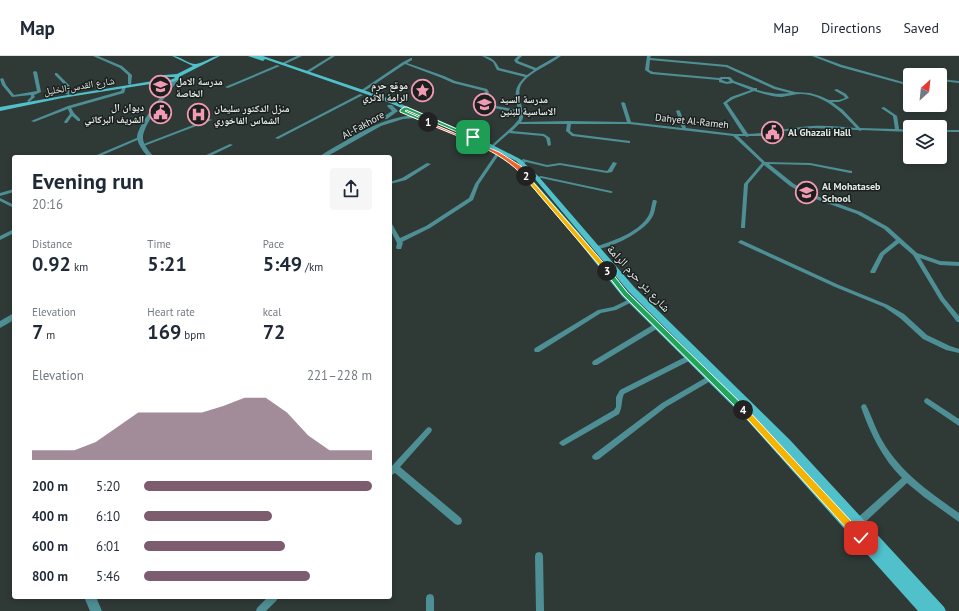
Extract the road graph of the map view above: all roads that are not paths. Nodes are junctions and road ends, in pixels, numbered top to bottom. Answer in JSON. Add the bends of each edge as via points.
{"nodes":[{"id":1,"x":95,"y":56,"type":"edge"},
{"id":2,"x":174,"y":56,"type":"edge"},
{"id":3,"x":183,"y":56,"type":"edge"},
{"id":4,"x":210,"y":56,"type":"edge"},
{"id":5,"x":218,"y":56,"type":"edge"},
{"id":6,"x":250,"y":56,"type":"edge"},
{"id":7,"x":259,"y":56,"type":"edge"},
{"id":8,"x":300,"y":56,"type":"edge"},
{"id":9,"x":333,"y":56,"type":"edge"},
{"id":10,"x":484,"y":56,"type":"edge"},
{"id":11,"x":520,"y":56,"type":"edge"},
{"id":12,"x":558,"y":56,"type":"edge"},
{"id":13,"x":814,"y":56,"type":"edge"},
{"id":14,"x":649,"y":58,"type":"edge"},
{"id":15,"x":411,"y":59,"type":"dead end"},
{"id":16,"x":404,"y":63,"type":"junction"},
{"id":17,"x":196,"y":64,"type":"junction"},
{"id":18,"x":280,"y":65,"type":"junction"},
{"id":19,"x":538,"y":70,"type":"junction"},
{"id":20,"x":35,"y":72,"type":"dead end"},
{"id":21,"x":307,"y":72,"type":"junction"},
{"id":22,"x":56,"y":74,"type":"dead end"},
{"id":23,"x":527,"y":76,"type":"junction"},
{"id":24,"x":176,"y":77,"type":"junction"},
{"id":25,"x":2,"y":79,"type":"dead end"},
{"id":26,"x":164,"y":81,"type":"junction"},
{"id":27,"x":947,"y":81,"type":"edge"},
{"id":28,"x":959,"y":82,"type":"edge"},
{"id":29,"x":903,"y":83,"type":"edge"},
{"id":30,"x":130,"y":84,"type":"junction"},
{"id":31,"x":124,"y":87,"type":"junction"},
{"id":32,"x":227,"y":88,"type":"dead end"},
{"id":33,"x":756,"y":89,"type":"junction"},
{"id":34,"x":836,"y":90,"type":"dead end"},
{"id":35,"x":167,"y":93,"type":"junction"},
{"id":36,"x":362,"y":93,"type":"junction"},
{"id":37,"x":794,"y":93,"type":"junction"},
{"id":38,"x":32,"y":94,"type":"junction"},
{"id":39,"x":68,"y":94,"type":"junction"},
{"id":40,"x":29,"y":101,"type":"junction"},
{"id":41,"x":827,"y":101,"type":"junction"},
{"id":42,"x":623,"y":103,"type":"dead end"},
{"id":43,"x":390,"y":106,"type":"joint"},
{"id":44,"x":69,"y":107,"type":"junction"},
{"id":45,"x":0,"y":108,"type":"edge"},
{"id":46,"x":883,"y":108,"type":"dead end"},
{"id":47,"x":401,"y":110,"type":"junction"},
{"id":48,"x":678,"y":111,"type":"dead end"},
{"id":49,"x":521,"y":112,"type":"junction"},
{"id":50,"x":72,"y":114,"type":"junction"},
{"id":51,"x":415,"y":116,"type":"junction"},
{"id":52,"x":79,"y":120,"type":"dead end"},
{"id":53,"x":210,"y":120,"type":"dead end"},
{"id":54,"x":33,"y":121,"type":"dead end"},
{"id":55,"x":386,"y":121,"type":"junction"},
{"id":56,"x":66,"y":122,"type":"dead end"},
{"id":57,"x":569,"y":122,"type":"junction"},
{"id":58,"x":518,"y":123,"type":"junction"},
{"id":59,"x":629,"y":123,"type":"junction"},
{"id":60,"x":684,"y":129,"type":"junction"},
{"id":61,"x":860,"y":130,"type":"junction"},
{"id":62,"x":897,"y":130,"type":"junction"},
{"id":63,"x":903,"y":130,"type":"edge"},
{"id":64,"x":959,"y":130,"type":"edge"},
{"id":65,"x":947,"y":131,"type":"edge"},
{"id":66,"x":508,"y":132,"type":"junction"},
{"id":67,"x":734,"y":135,"type":"junction"},
{"id":68,"x":747,"y":136,"type":"junction"},
{"id":69,"x":277,"y":138,"type":"dead end"},
{"id":70,"x":137,"y":139,"type":"junction"},
{"id":71,"x":629,"y":142,"type":"dead end"},
{"id":72,"x":143,"y":145,"type":"junction"},
{"id":73,"x":231,"y":145,"type":"dead end"},
{"id":74,"x":549,"y":145,"type":"dead end"},
{"id":75,"x":493,"y":146,"type":"junction"},
{"id":76,"x":498,"y":153,"type":"junction"},
{"id":77,"x":99,"y":155,"type":"edge"},
{"id":78,"x":145,"y":155,"type":"edge"},
{"id":79,"x":150,"y":155,"type":"edge"},
{"id":80,"x":208,"y":155,"type":"edge"},
{"id":81,"x":319,"y":155,"type":"edge"},
{"id":82,"x":326,"y":155,"type":"edge"},
{"id":83,"x":521,"y":163,"type":"junction"},
{"id":84,"x":615,"y":163,"type":"dead end"},
{"id":85,"x":429,"y":164,"type":"dead end"},
{"id":86,"x":764,"y":164,"type":"junction"},
{"id":87,"x":850,"y":172,"type":"dead end"},
{"id":88,"x":537,"y":178,"type":"junction"},
{"id":89,"x":392,"y":182,"type":"edge"},
{"id":90,"x":12,"y":191,"type":"edge"},
{"id":91,"x":611,"y":192,"type":"dead end"},
{"id":92,"x":0,"y":195,"type":"edge"},
{"id":93,"x":0,"y":199,"type":"edge"},
{"id":94,"x":655,"y":201,"type":"dead end"},
{"id":95,"x":12,"y":206,"type":"edge"},
{"id":96,"x":743,"y":227,"type":"dead end"},
{"id":97,"x":392,"y":229,"type":"edge"},
{"id":98,"x":12,"y":232,"type":"edge"},
{"id":99,"x":0,"y":238,"type":"edge"},
{"id":100,"x":899,"y":240,"type":"junction"},
{"id":101,"x":399,"y":241,"type":"junction"},
{"id":102,"x":741,"y":242,"type":"dead end"},
{"id":103,"x":399,"y":248,"type":"dead end"},
{"id":104,"x":596,"y":248,"type":"junction"},
{"id":105,"x":914,"y":254,"type":"junction"},
{"id":106,"x":959,"y":264,"type":"edge"},
{"id":107,"x":873,"y":272,"type":"dead end"},
{"id":108,"x":632,"y":300,"type":"junction"},
{"id":109,"x":12,"y":313,"type":"edge"},
{"id":110,"x":12,"y":317,"type":"edge"},
{"id":111,"x":959,"y":320,"type":"edge"},
{"id":112,"x":0,"y":321,"type":"edge"},
{"id":113,"x":0,"y":325,"type":"edge"},
{"id":114,"x":658,"y":326,"type":"junction"},
{"id":115,"x":537,"y":350,"type":"dead end"},
{"id":116,"x":959,"y":351,"type":"edge"},
{"id":117,"x":691,"y":357,"type":"junction"},
{"id":118,"x":595,"y":363,"type":"dead end"},
{"id":119,"x":712,"y":377,"type":"junction"},
{"id":120,"x":927,"y":401,"type":"dead end"},
{"id":121,"x":864,"y":407,"type":"dead end"},
{"id":122,"x":959,"y":423,"type":"edge"},
{"id":123,"x":429,"y":430,"type":"dead end"},
{"id":124,"x":563,"y":443,"type":"dead end"},
{"id":125,"x":596,"y":457,"type":"dead end"},
{"id":126,"x":392,"y":470,"type":"edge"},
{"id":127,"x":906,"y":478,"type":"junction"},
{"id":128,"x":959,"y":518,"type":"edge"},
{"id":129,"x":458,"y":521,"type":"dead end"},
{"id":130,"x":858,"y":523,"type":"junction"},
{"id":131,"x":538,"y":556,"type":"dead end"},
{"id":132,"x":430,"y":598,"type":"dead end"},
{"id":133,"x":272,"y":599,"type":"edge"},
{"id":134,"x":260,"y":611,"type":"edge"},
{"id":135,"x":430,"y":611,"type":"edge"},
{"id":136,"x":540,"y":611,"type":"edge"},
{"id":137,"x":926,"y":611,"type":"edge"},
{"id":138,"x":940,"y":611,"type":"edge"}],
"edges":[{"from":1,"to":30,"type":"street","via":[[121,67],[130,76]]},
{"from":2,"to":17,"type":"main road"},
{"from":3,"to":17,"type":"main road"},
{"from":4,"to":17,"type":"main road"},
{"from":5,"to":17,"type":"main road"},
{"from":6,"to":18,"type":"main road","name":"شارع بئر حرم الرامة"},
{"from":7,"to":18,"type":"main road","name":"شارع بئر حرم الرامة"},
{"from":8,"to":18,"type":"street"},
{"from":9,"to":21,"type":"street"},
{"from":10,"to":23,"type":"street","via":[[494,60],[498,69]]},
{"from":11,"to":19,"type":"street","via":[[517,62]]},
{"from":12,"to":19,"type":"street"},
{"from":13,"to":29,"type":"street"},
{"from":14,"to":33,"type":"street","via":[[647,70],[652,73],[720,79],[725,83],[733,82]]},
{"from":14,"to":37,"type":"street","via":[[727,66],[775,88]]},
{"from":15,"to":16,"type":"street"},
{"from":16,"to":36,"type":"street"},
{"from":16,"to":49,"type":"street","via":[[454,82],[486,90],[481,99],[485,105]]},
{"from":17,"to":24,"type":"main road"},
{"from":17,"to":24,"type":"main road"},
{"from":18,"to":21,"type":"main road","name":"شارع بئر حرم الرامة"},
{"from":18,"to":32,"type":"street"},
{"from":18,"to":36,"type":"main road","name":"شارع بئر حرم الرامة"},
{"from":19,"to":23,"type":"street"},
{"from":20,"to":38,"type":"street","via":[[39,92]]},
{"from":21,"to":36,"type":"main road","name":"شارع بئر حرم الرامة"},
{"from":22,"to":39,"type":"street","via":[[68,86]]},
{"from":23,"to":49,"type":"street","via":[[518,87],[517,96]]},
{"from":24,"to":26,"type":"main road"},
{"from":24,"to":35,"type":"street"},
{"from":25,"to":38,"type":"street","via":[[13,96]]},
{"from":26,"to":30,"type":"main road","name":"شارع القدس-الخليل"},
{"from":26,"to":31,"type":"main road","name":"شارع القدس-الخليل"},
{"from":26,"to":35,"type":"street","via":[[169,87]]},
{"from":27,"to":28,"type":"street"},
{"from":30,"to":39,"type":"main road","name":"شارع القدس-الخليل"},
{"from":31,"to":44,"type":"street","via":[[124,92]]},
{"from":31,"to":45,"type":"main road","name":"شارع القدس-الخليل"},
{"from":33,"to":37,"type":"street","via":[[776,96]]},
{"from":33,"to":68,"type":"street","via":[[725,103]]},
{"from":34,"to":41,"type":"street","via":[[847,98]]},
{"from":35,"to":70,"type":"street"},
{"from":36,"to":43,"type":"main road","name":"شارع بئر حرم الرامة"},
{"from":36,"to":47,"type":"main road","name":"شارع بئر حرم الرامة"},
{"from":36,"to":69,"type":"street"},
{"from":37,"to":41,"type":"street","via":[[813,94]]},
{"from":38,"to":40,"type":"street","via":[[33,97]]},
{"from":39,"to":40,"type":"main road","name":"شارع القدس-الخليل"},
{"from":40,"to":45,"type":"main road","name":"شارع القدس-الخليل"},
{"from":41,"to":61,"type":"street","via":[[848,116]]},
{"from":42,"to":59,"type":"street"},
{"from":43,"to":47,"type":"street","name":"Al-Fakhore"},
{"from":44,"to":50,"type":"street"},
{"from":44,"to":54,"type":"street"},
{"from":46,"to":62,"type":"street","via":[[895,116]]},
{"from":47,"to":51,"type":"main road","name":"شارع بئر حرم الرامة"},
{"from":47,"to":55,"type":"street"},
{"from":47,"to":75,"type":"main road","name":"شارع بئر حرم الرامة"},
{"from":47,"to":81,"type":"street","name":"Al-Fakhore"},
{"from":48,"to":60,"type":"street"},
{"from":49,"to":58,"type":"street"},
{"from":50,"to":52,"type":"street"},
{"from":50,"to":56,"type":"street"},
{"from":51,"to":55,"type":"street","name":"Al-Fakhore"},
{"from":51,"to":76,"type":"main road","name":"شارع بئر حرم الرامة"},
{"from":53,"to":72,"type":"street"},
{"from":55,"to":82,"type":"street","name":"Al-Fakhore"},
{"from":57,"to":58,"type":"street","name":"Dahyet Al-Rameh"},
{"from":57,"to":59,"type":"street","name":"Dahyet Al-Rameh"},
{"from":57,"to":71,"type":"street","via":[[568,131],[573,135]]},
{"from":58,"to":66,"type":"street"},
{"from":59,"to":60,"type":"street","name":"Dahyet Al-Rameh"},
{"from":60,"to":67,"type":"street","name":"Dahyet Al-Rameh"},
{"from":61,"to":62,"type":"street"},
{"from":61,"to":68,"type":"street","via":[[812,127]]},
{"from":62,"to":63,"type":"street"},
{"from":64,"to":65,"type":"street"},
{"from":66,"to":74,"type":"street","via":[[544,135],[548,138]]},
{"from":66,"to":75,"type":"street"},
{"from":67,"to":68,"type":"street"},
{"from":67,"to":86,"type":"street","name":"Dahyet Al-Rameh"},
{"from":70,"to":72,"type":"street"},
{"from":70,"to":77,"type":"street"},
{"from":70,"to":78,"type":"street"},
{"from":72,"to":79,"type":"street"},
{"from":73,"to":80,"type":"street"},
{"from":75,"to":83,"type":"main road","name":"شارع بئر حرم الرامة"},
{"from":76,"to":101,"type":"street","via":[[477,184],[471,199],[428,227]]},
{"from":76,"to":108,"type":"main road","name":"شارع بئر حرم الرامة","via":[[519,168]]},
{"from":83,"to":84,"type":"street","via":[[525,160],[548,166],[560,164],[606,172]]},
{"from":83,"to":88,"type":"main road","name":"شارع بئر حرم الرامة"},
{"from":85,"to":89,"type":"street"},
{"from":86,"to":87,"type":"street","via":[[810,164]]},
{"from":86,"to":96,"type":"street","via":[[744,189]]},
{"from":86,"to":100,"type":"street","name":"Dahyet Al-Rameh","via":[[808,194],[873,220]]},
{"from":88,"to":91,"type":"street"},
{"from":88,"to":104,"type":"main road","name":"شارع بئر حرم الرامة"},
{"from":90,"to":92,"type":"street"},
{"from":93,"to":95,"type":"street"},
{"from":94,"to":104,"type":"street","via":[[650,218],[638,228],[613,243]]},
{"from":97,"to":101,"type":"street"},
{"from":98,"to":99,"type":"street"},
{"from":100,"to":105,"type":"street","name":"Dahyet Al-Rameh"},
{"from":100,"to":107,"type":"street","via":[[882,254]]},
{"from":101,"to":103,"type":"street"},
{"from":102,"to":116,"type":"street","via":[[886,306],[925,336]]},
{"from":104,"to":130,"type":"main road","name":"شارع بئر حرم الرامة","via":[[651,309],[787,443]]},
{"from":105,"to":106,"type":"street","via":[[940,263]]},
{"from":105,"to":111,"type":"street","name":"Dahyet Al-Rameh","via":[[942,299]]},
{"from":108,"to":114,"type":"main road","name":"شارع بئر حرم الرامة"},
{"from":108,"to":115,"type":"street","via":[[614,309],[600,311]]},
{"from":109,"to":112,"type":"street"},
{"from":110,"to":113,"type":"street"},
{"from":114,"to":117,"type":"main road","name":"شارع بئر حرم الرامة"},
{"from":114,"to":118,"type":"street"},
{"from":117,"to":119,"type":"main road","name":"شارع بئر حرم الرامة"},
{"from":117,"to":124,"type":"street","via":[[622,392],[617,412]]},
{"from":119,"to":125,"type":"street","via":[[664,404]]},
{"from":119,"to":137,"type":"main road","name":"شارع بئر حرم الرامة"},
{"from":120,"to":122,"type":"street"},
{"from":121,"to":127,"type":"street","via":[[871,429],[887,457]]},
{"from":123,"to":126,"type":"street"},
{"from":126,"to":129,"type":"street"},
{"from":127,"to":128,"type":"street"},
{"from":127,"to":130,"type":"street"},
{"from":130,"to":138,"type":"main road","name":"شارع بئر حرم الرامة"},
{"from":131,"to":136,"type":"street"},
{"from":132,"to":135,"type":"street"},
{"from":133,"to":134,"type":"street"}]}
